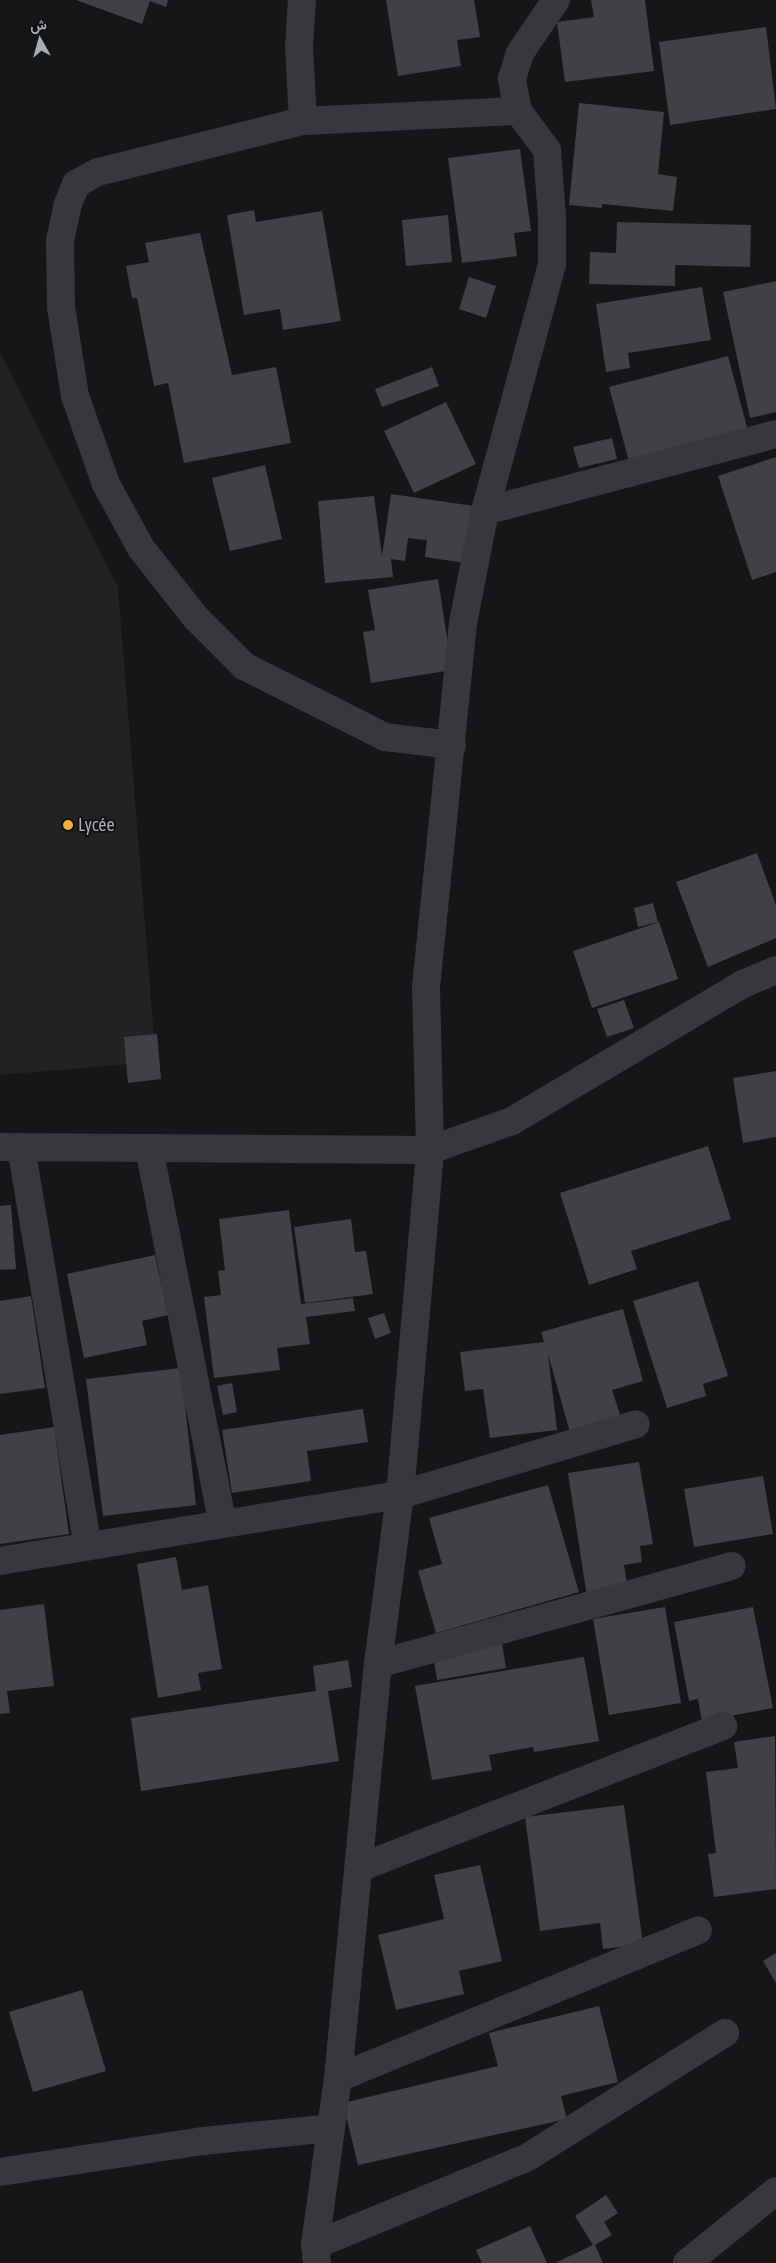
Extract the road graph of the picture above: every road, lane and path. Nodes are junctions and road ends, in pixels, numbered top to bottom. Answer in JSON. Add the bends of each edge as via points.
{"nodes":[{"id":1,"x":302,"y":0,"type":"edge"},
{"id":2,"x":556,"y":0,"type":"edge"},
{"id":3,"x":518,"y":111,"type":"junction"},
{"id":4,"x":303,"y":121,"type":"junction"},
{"id":5,"x":776,"y":434,"type":"edge"},
{"id":6,"x":485,"y":511,"type":"junction"},
{"id":7,"x":452,"y":745,"type":"junction"},
{"id":8,"x":776,"y":970,"type":"edge"},
{"id":9,"x":10,"y":1147,"type":"edge"},
{"id":10,"x":150,"y":1148,"type":"junction"},
{"id":11,"x":430,"y":1150,"type":"junction"},
{"id":12,"x":636,"y":1424,"type":"dead end"},
{"id":13,"x":400,"y":1495,"type":"junction"},
{"id":14,"x":223,"y":1524,"type":"junction"},
{"id":15,"x":88,"y":1546,"type":"junction"},
{"id":16,"x":0,"y":1560,"type":"edge"},
{"id":17,"x":732,"y":1566,"type":"dead end"},
{"id":18,"x":378,"y":1664,"type":"junction"},
{"id":19,"x":723,"y":1726,"type":"dead end"},
{"id":20,"x":359,"y":1868,"type":"junction"},
{"id":21,"x":698,"y":1930,"type":"dead end"},
{"id":22,"x":725,"y":2033,"type":"dead end"},
{"id":23,"x":338,"y":2078,"type":"junction"},
{"id":24,"x":330,"y":2128,"type":"junction"},
{"id":25,"x":0,"y":2172,"type":"edge"},
{"id":26,"x":776,"y":2191,"type":"edge"},
{"id":27,"x":316,"y":2254,"type":"edge"},
{"id":28,"x":687,"y":2263,"type":"edge"}],
"edges":[{"from":1,"to":4,"type":"street","via":[[298,47]]},
{"from":2,"to":3,"type":"street","via":[[520,53],[512,79]]},
{"from":3,"to":4,"type":"street"},
{"from":3,"to":6,"type":"street","via":[[547,150],[552,265]]},
{"from":4,"to":7,"type":"street","via":[[98,172],[76,184],[60,241],[61,306],[75,396],[106,484],[140,548],[196,618],[244,666],[385,737]]},
{"from":5,"to":6,"type":"street"},
{"from":6,"to":7,"type":"street","via":[[463,623]]},
{"from":7,"to":11,"type":"street","via":[[426,987]]},
{"from":8,"to":11,"type":"street","via":[[743,984],[512,1121]]},
{"from":9,"to":10,"type":"street"},
{"from":9,"to":15,"type":"street"},
{"from":10,"to":11,"type":"street"},
{"from":10,"to":14,"type":"street"},
{"from":11,"to":13,"type":"street"},
{"from":12,"to":13,"type":"street"},
{"from":13,"to":14,"type":"street"},
{"from":13,"to":18,"type":"street"},
{"from":14,"to":15,"type":"street"},
{"from":15,"to":16,"type":"street"},
{"from":17,"to":18,"type":"street"},
{"from":18,"to":20,"type":"street"},
{"from":19,"to":20,"type":"street"},
{"from":20,"to":23,"type":"street"},
{"from":21,"to":23,"type":"street"},
{"from":22,"to":27,"type":"street","via":[[528,2157]]},
{"from":23,"to":24,"type":"street"},
{"from":24,"to":25,"type":"street","via":[[203,2141]]},
{"from":24,"to":27,"type":"street"},
{"from":26,"to":28,"type":"street"}]}
